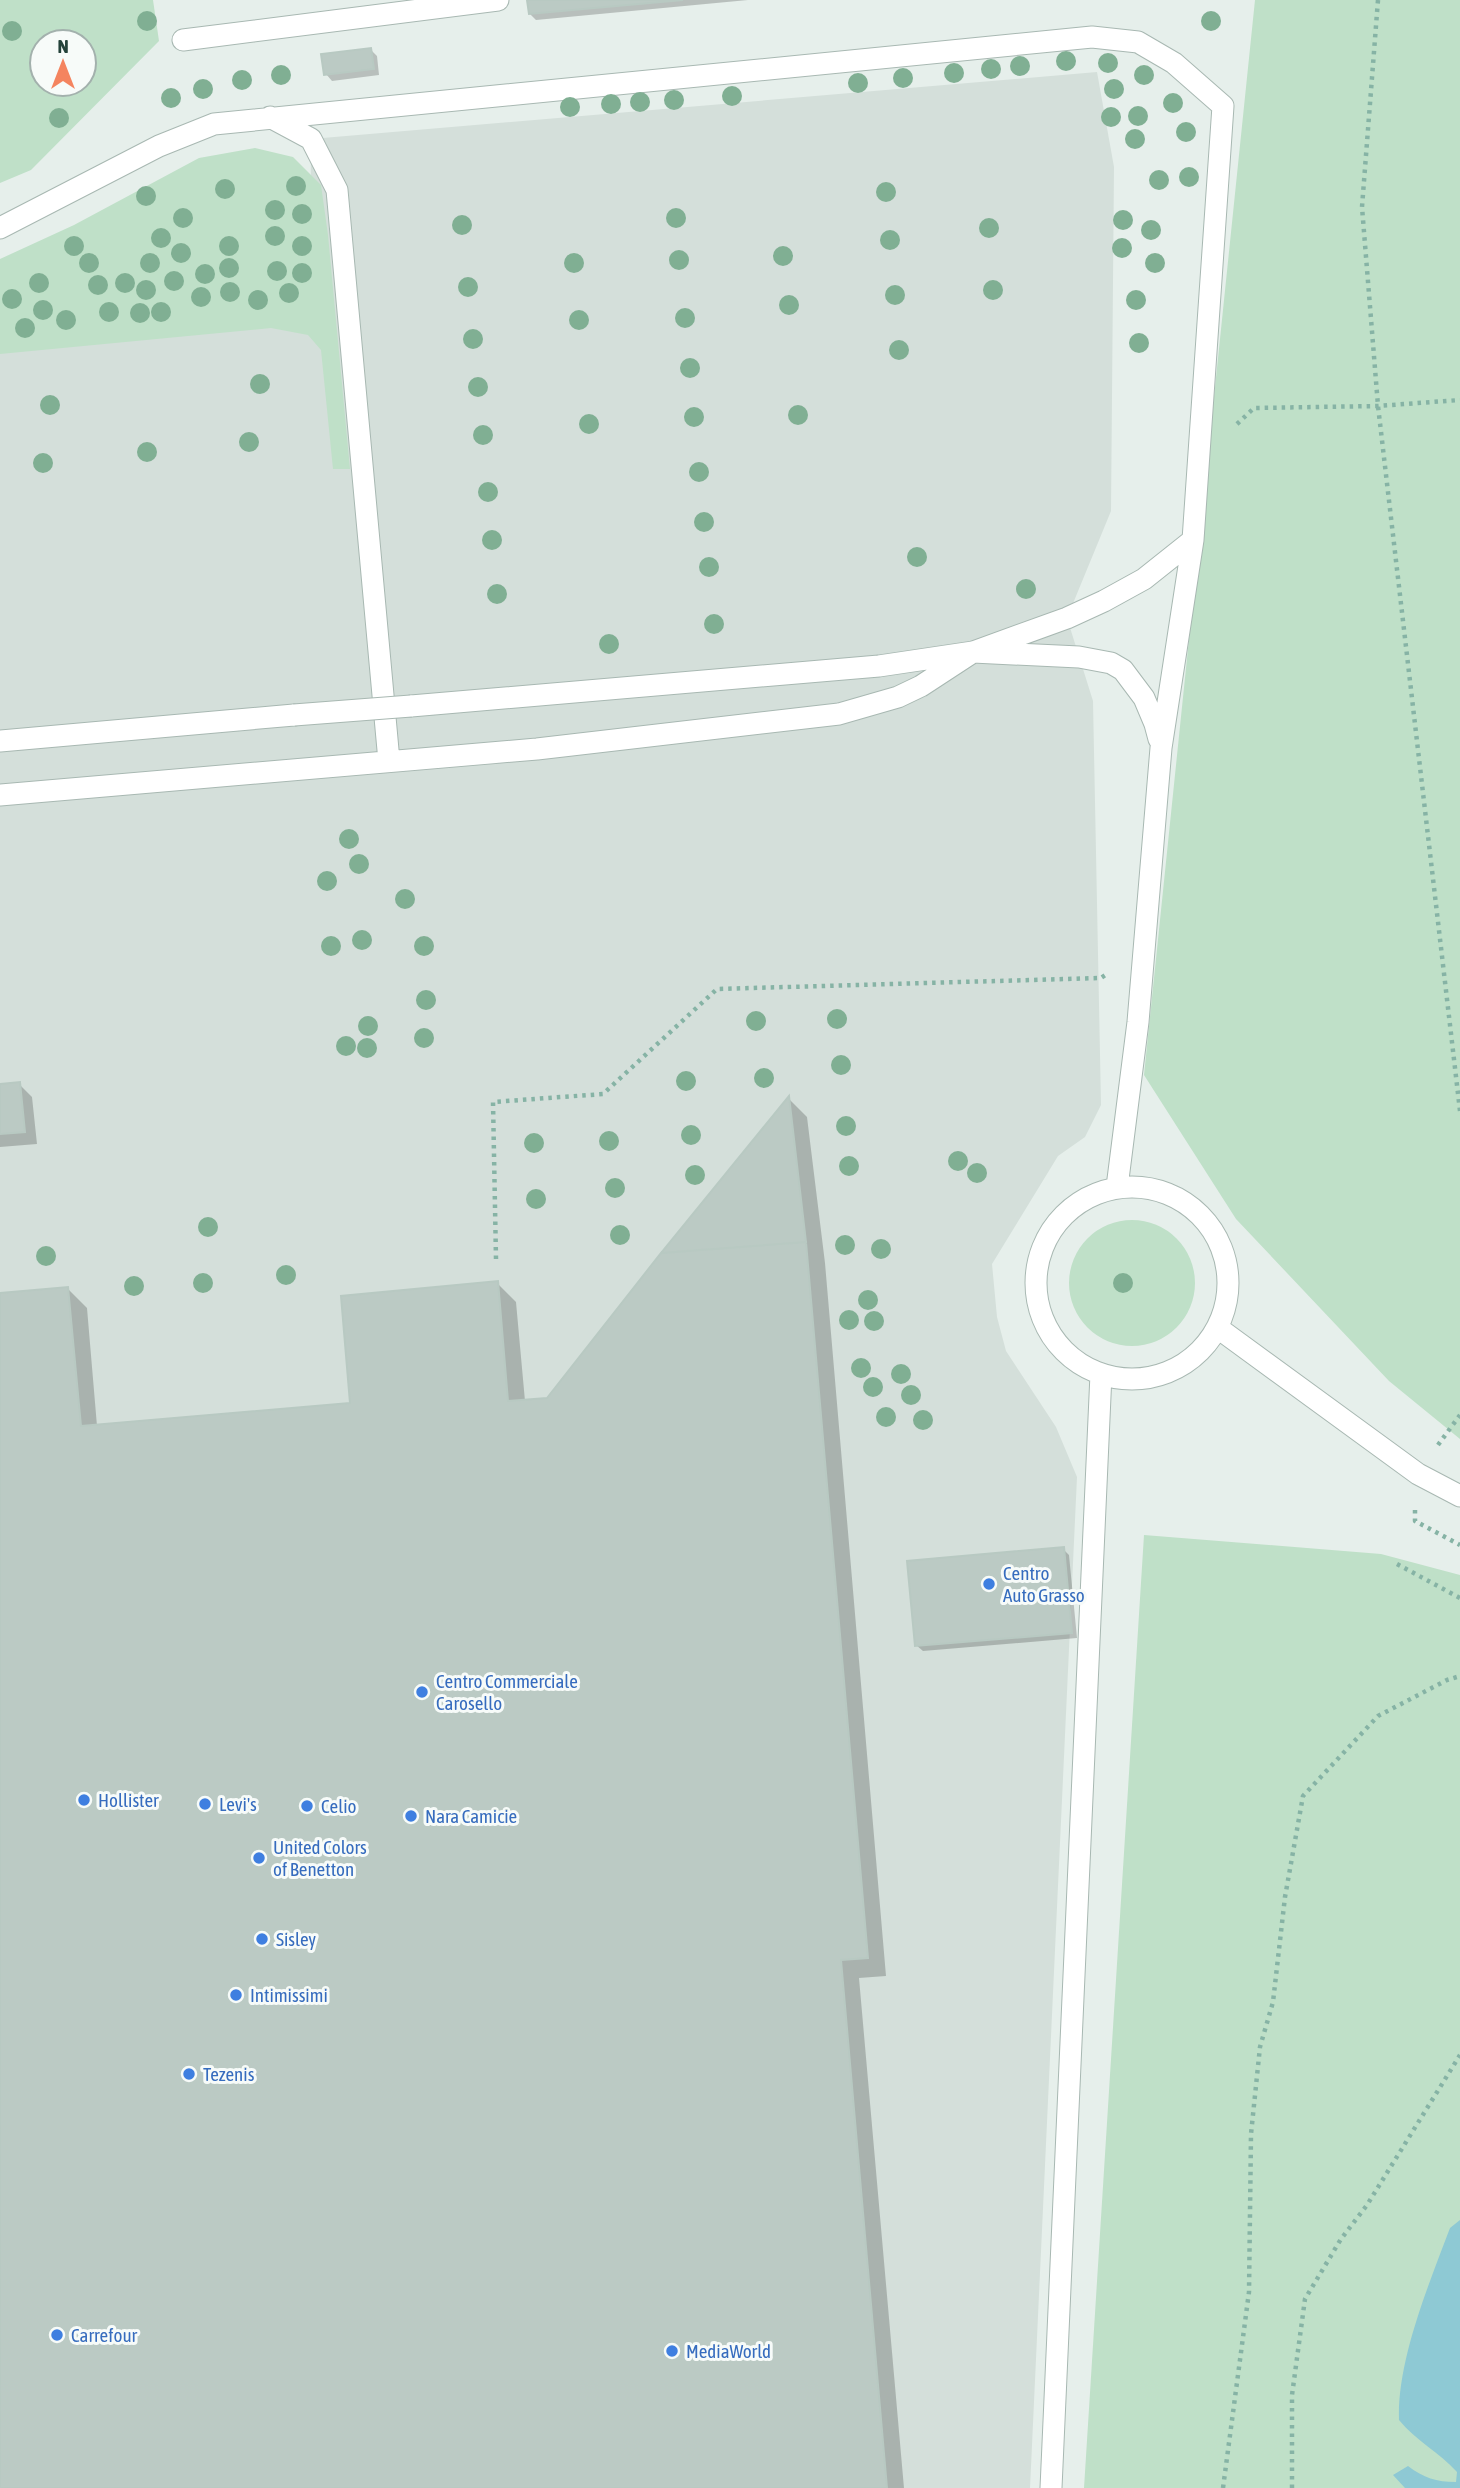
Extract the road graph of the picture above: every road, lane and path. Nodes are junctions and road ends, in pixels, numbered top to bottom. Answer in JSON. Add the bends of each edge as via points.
{"nodes":[{"id":1,"x":498,"y":0,"type":"edge"},
{"id":2,"x":1378,"y":0,"type":"edge"},
{"id":3,"x":183,"y":40,"type":"dead end"},
{"id":4,"x":270,"y":117,"type":"junction"},
{"id":5,"x":0,"y":228,"type":"edge"},
{"id":6,"x":1460,"y":400,"type":"edge"},
{"id":7,"x":1378,"y":406,"type":"junction"},
{"id":8,"x":1232,"y":429,"type":"dead end"},
{"id":9,"x":1194,"y":540,"type":"junction"},
{"id":10,"x":973,"y":652,"type":"junction"},
{"id":11,"x":0,"y":741,"type":"edge"},
{"id":12,"x":1161,"y":748,"type":"junction"},
{"id":13,"x":389,"y":761,"type":"junction"},
{"id":14,"x":0,"y":794,"type":"edge"},
{"id":15,"x":1144,"y":949,"type":"junction"},
{"id":16,"x":1460,"y":1111,"type":"edge"},
{"id":17,"x":1117,"y":1187,"type":"junction"},
{"id":18,"x":496,"y":1259,"type":"dead end"},
{"id":19,"x":1218,"y":1328,"type":"junction"},
{"id":20,"x":1101,"y":1374,"type":"junction"},
{"id":21,"x":1460,"y":1496,"type":"edge"},
{"id":22,"x":1397,"y":1564,"type":"dead end"},
{"id":23,"x":1460,"y":1598,"type":"edge"},
{"id":24,"x":1460,"y":1676,"type":"edge"},
{"id":25,"x":1460,"y":2054,"type":"edge"},
{"id":26,"x":1051,"y":2488,"type":"edge"},
{"id":27,"x":1223,"y":2488,"type":"edge"},
{"id":28,"x":1292,"y":2488,"type":"edge"}],
"edges":[{"from":1,"to":3,"type":"lane"},
{"from":2,"to":7,"type":"path","via":[[1362,207]]},
{"from":4,"to":5,"type":"lane","via":[[214,124],[159,146]]},
{"from":4,"to":9,"type":"lane","via":[[1092,37],[1138,42],[1174,63],[1223,106]]},
{"from":4,"to":13,"type":"lane","via":[[311,139],[337,190]]},
{"from":6,"to":7,"type":"path"},
{"from":7,"to":8,"type":"path","via":[[1254,408]]},
{"from":7,"to":16,"type":"path"},
{"from":9,"to":10,"type":"lane","via":[[1125,591]]},
{"from":9,"to":12,"type":"lane"},
{"from":10,"to":11,"type":"lane","bridge":true,"via":[[903,663]]},
{"from":10,"to":12,"type":"lane","via":[[1111,663],[1123,670],[1144,698]]},
{"from":10,"to":13,"type":"lane","via":[[898,697],[839,714]]},
{"from":12,"to":15,"type":"lane"},
{"from":13,"to":14,"type":"lane"},
{"from":15,"to":17,"type":"lane"},
{"from":15,"to":18,"type":"path","via":[[1101,978],[717,989],[603,1094],[493,1102]]},
{"from":17,"to":19,"type":"lane","via":[[1152,1188],[1185,1201],[1211,1226],[1226,1259],[1228,1294]]},
{"from":17,"to":20,"type":"lane","via":[[1086,1197],[1061,1216],[1043,1242],[1035,1272],[1037,1303],[1048,1332],[1068,1356]]},
{"from":19,"to":20,"type":"lane","via":[[1197,1355],[1168,1373],[1135,1380]]},
{"from":19,"to":21,"type":"lane","via":[[1418,1474]]},
{"from":20,"to":26,"type":"lane"},
{"from":22,"to":23,"type":"path"},
{"from":24,"to":27,"type":"path","via":[[1378,1716],[1303,1796],[1284,1897],[1273,2002],[1260,2047],[1251,2134],[1249,2292]]},
{"from":25,"to":28,"type":"path","via":[[1305,2300],[1292,2395]]}]}
